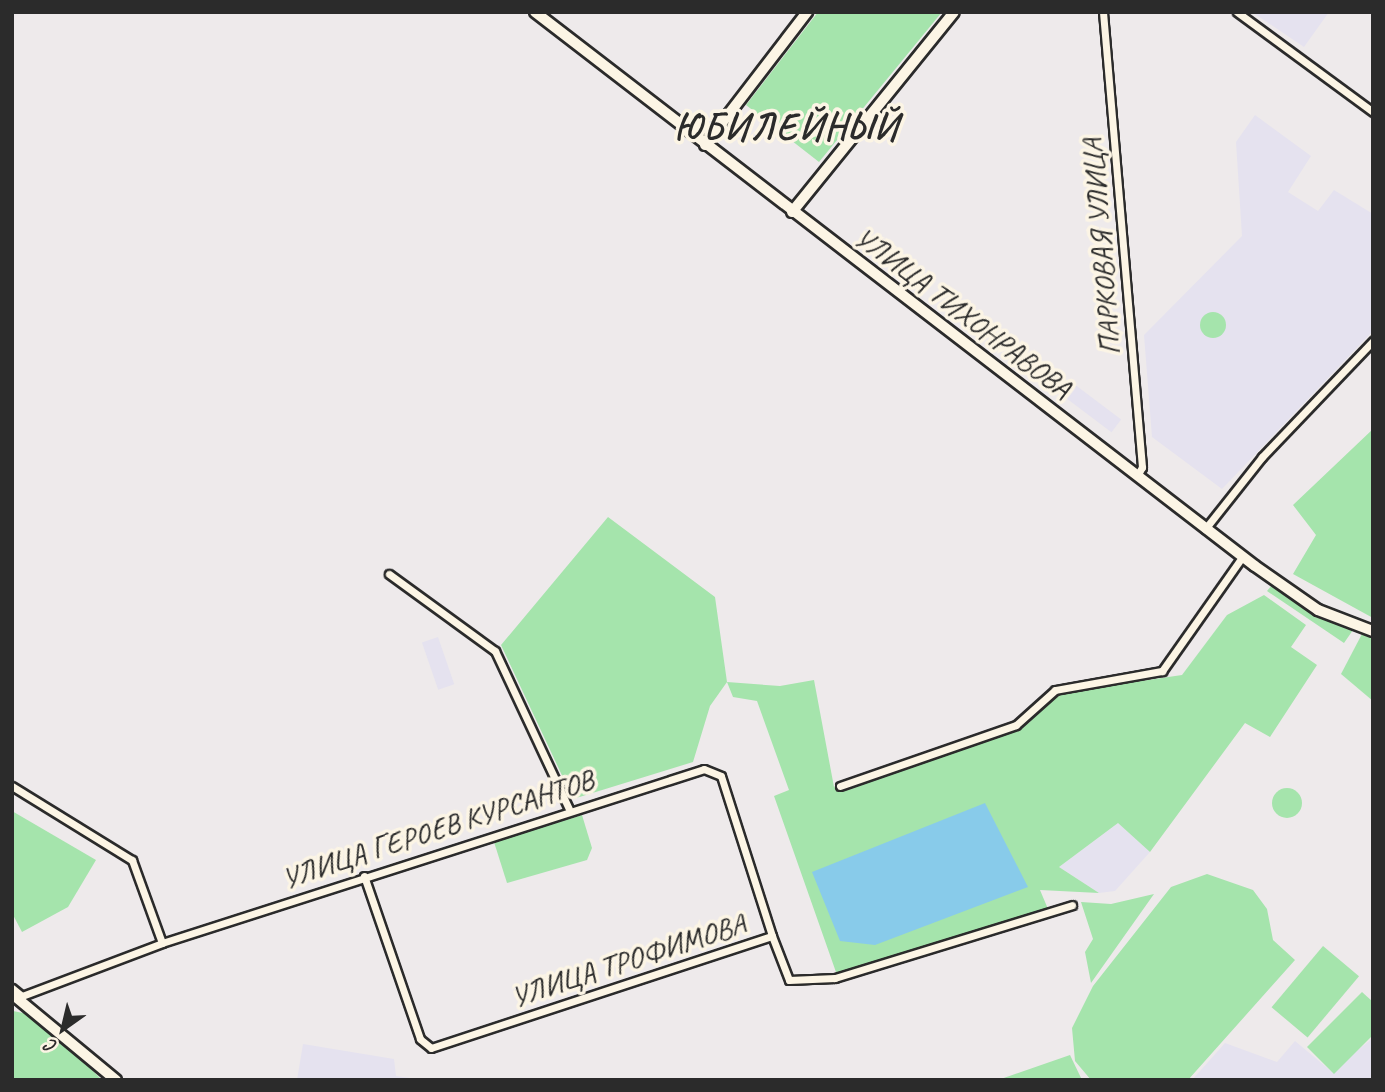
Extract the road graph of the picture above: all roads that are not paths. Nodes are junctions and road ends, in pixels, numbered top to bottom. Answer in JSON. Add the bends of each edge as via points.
{"nodes":[{"id":1,"x":535,"y":12,"type":"edge"},
{"id":2,"x":807,"y":12,"type":"edge"},
{"id":3,"x":954,"y":12,"type":"edge"},
{"id":4,"x":1104,"y":12,"type":"edge"},
{"id":5,"x":1237,"y":12,"type":"edge"},
{"id":6,"x":1373,"y":112,"type":"edge"},
{"id":7,"x":705,"y":145,"type":"junction"},
{"id":8,"x":792,"y":212,"type":"junction"},
{"id":9,"x":1373,"y":341,"type":"edge"},
{"id":10,"x":1137,"y":476,"type":"junction"},
{"id":11,"x":1205,"y":529,"type":"junction"},
{"id":12,"x":1242,"y":557,"type":"junction"},
{"id":13,"x":389,"y":574,"type":"dead end"},
{"id":14,"x":1373,"y":631,"type":"edge"},
{"id":15,"x":12,"y":786,"type":"edge"},
{"id":16,"x":840,"y":786,"type":"dead end"},
{"id":17,"x":569,"y":809,"type":"junction"},
{"id":18,"x":364,"y":876,"type":"junction"},
{"id":19,"x":1072,"y":905,"type":"dead end"},
{"id":20,"x":772,"y":936,"type":"junction"},
{"id":21,"x":162,"y":943,"type":"junction"},
{"id":22,"x":12,"y":988,"type":"edge"},
{"id":23,"x":17,"y":995,"type":"edge"},
{"id":24,"x":12,"y":1004,"type":"edge"},
{"id":25,"x":117,"y":1080,"type":"edge"}],
"edges":[{"from":1,"to":7,"type":"main road","name":"УЛИЦА ТИХОНРАВОВА"},
{"from":2,"to":7,"type":"main road"},
{"from":3,"to":8,"type":"main road"},
{"from":4,"to":10,"type":"street","name":"ПАРКОВАЯ УЛИЦА","via":[[1138,412]]},
{"from":5,"to":6,"type":"street"},
{"from":7,"to":8,"type":"main road","name":"УЛИЦА ТИХОНРАВОВА"},
{"from":8,"to":10,"type":"main road","name":"УЛИЦА ТИХОНРАВОВА"},
{"from":9,"to":11,"type":"street","via":[[1262,457]]},
{"from":10,"to":11,"type":"main road","name":"УЛИЦА ТИХОНРАВОВА"},
{"from":11,"to":12,"type":"main road","name":"УЛИЦА ТИХОНРАВОВА"},
{"from":12,"to":14,"type":"main road","name":"УЛИЦА ТИХОНРАВОВА","via":[[1318,610]]},
{"from":12,"to":16,"type":"street","via":[[1162,671],[1055,690],[1016,725]]},
{"from":13,"to":17,"type":"street","via":[[495,652]]},
{"from":15,"to":21,"type":"street","via":[[132,860]]},
{"from":17,"to":18,"type":"street","name":"УЛИЦА ГЕРОЕВ КУРСАНТОВ"},
{"from":17,"to":20,"type":"street","name":"УЛИЦА ГЕРОЕВ КУРСАНТОВ","via":[[701,770],[715,771]]},
{"from":18,"to":20,"type":"street","name":"УЛИЦА ТРОФИМОВА","via":[[420,1039],[431,1048]]},
{"from":18,"to":21,"type":"street","name":"УЛИЦА ГЕРОЕВ КУРСАНТОВ"},
{"from":19,"to":20,"type":"street","name":"УЛИЦА ТРОФИМОВА","via":[[835,978],[789,980]]},
{"from":21,"to":23,"type":"street","name":"УЛИЦА ГЕРОЕВ КУРСАНТОВ"},
{"from":22,"to":23,"type":"street"},
{"from":23,"to":24,"type":"street","name":"УЛИЦА ГЕРОЕВ КУРСАНТОВ"},
{"from":23,"to":25,"type":"main road"}]}
